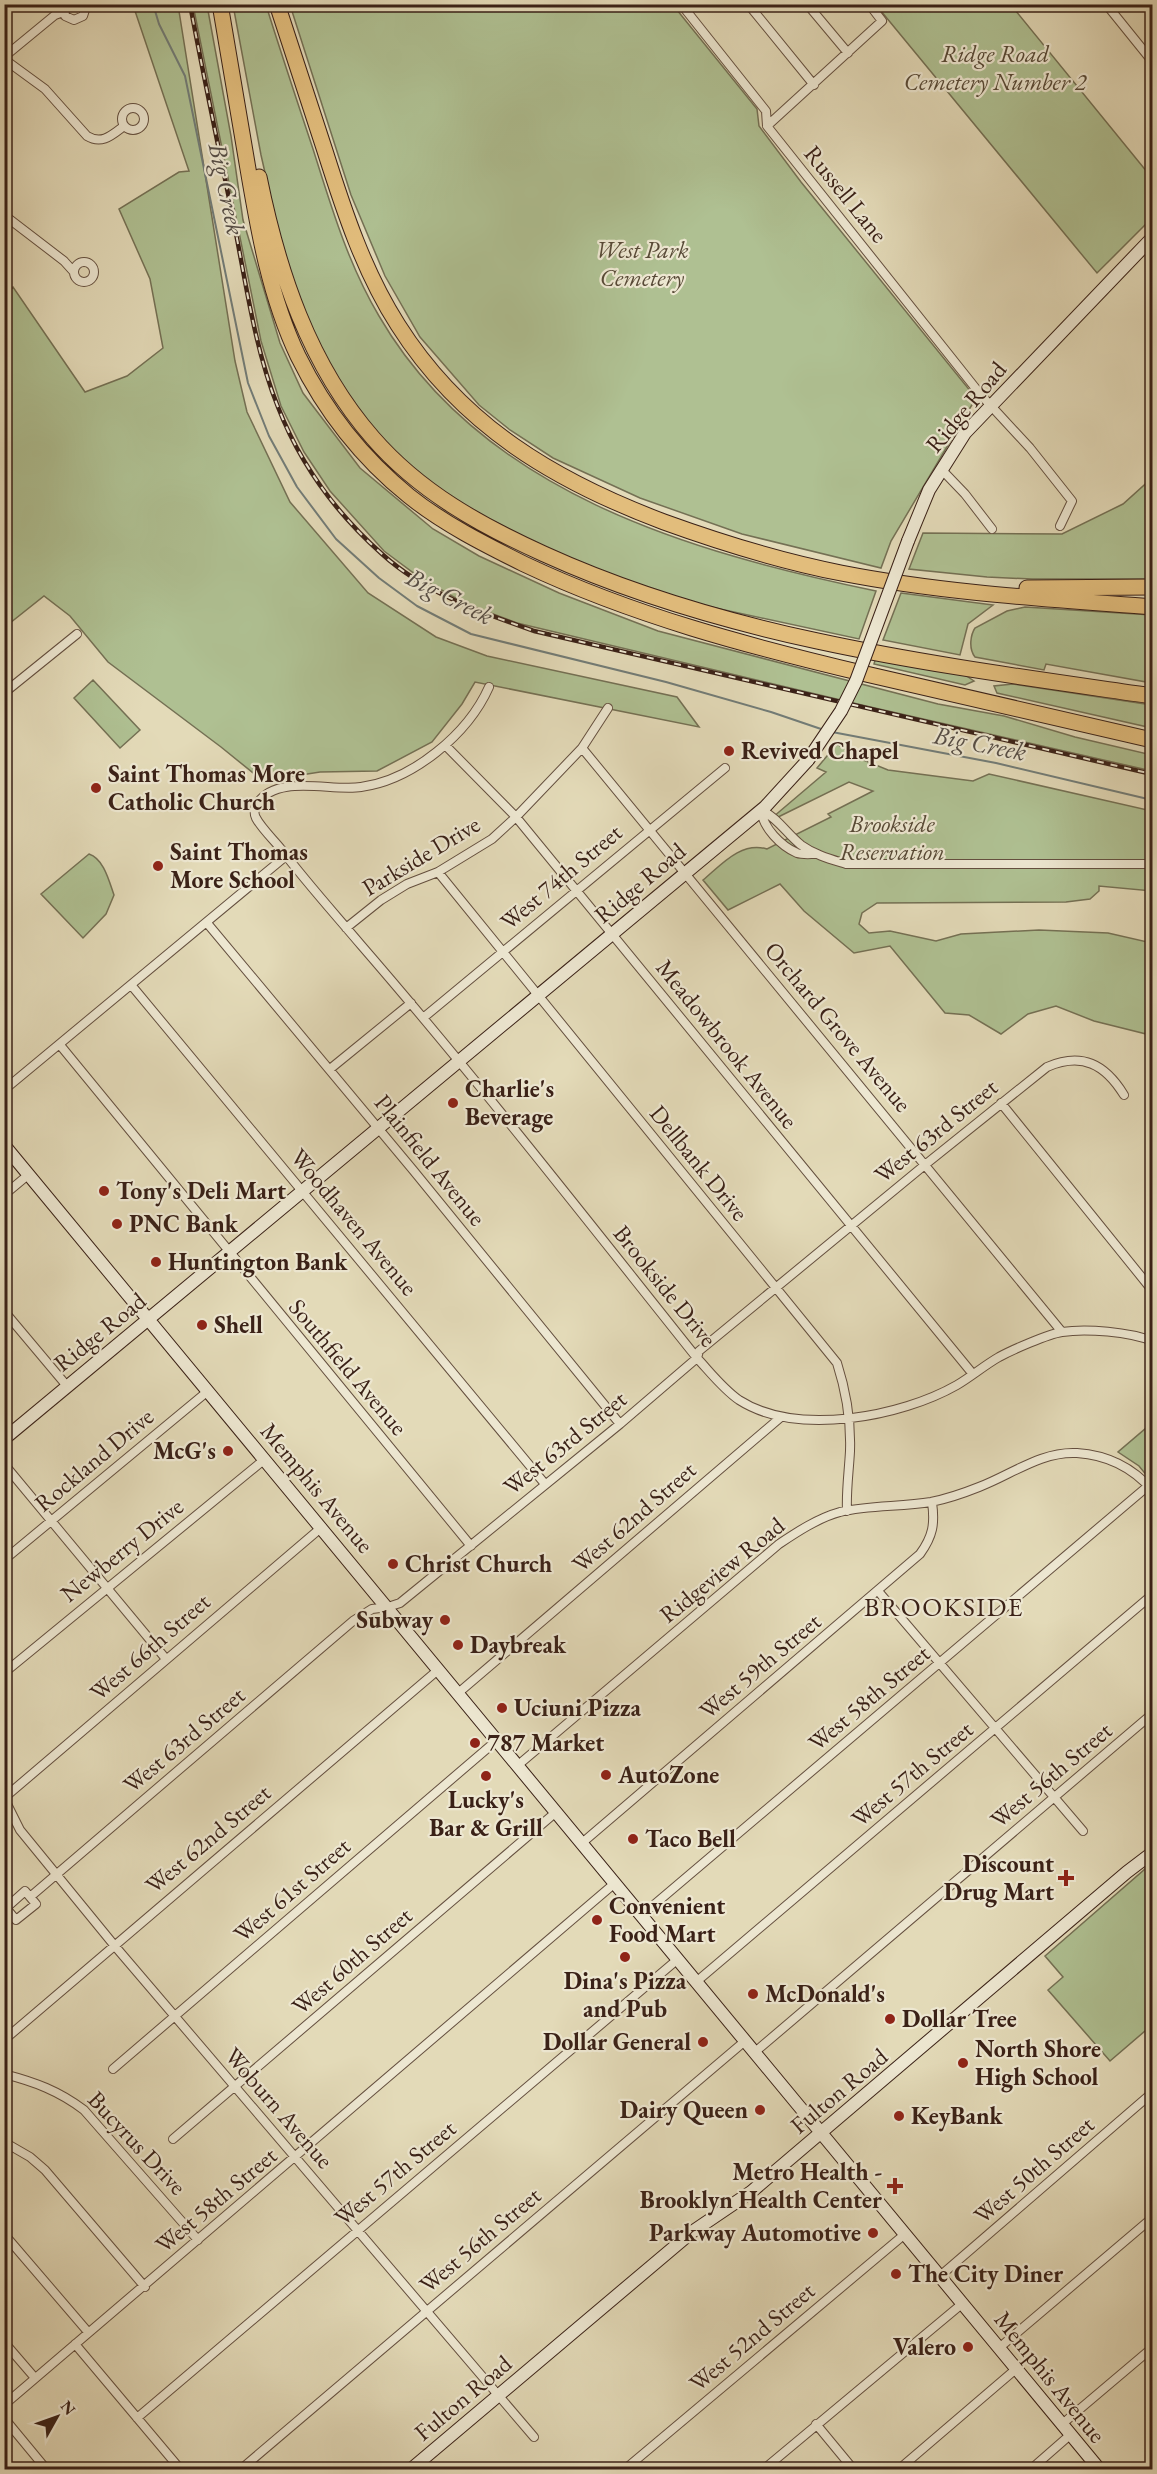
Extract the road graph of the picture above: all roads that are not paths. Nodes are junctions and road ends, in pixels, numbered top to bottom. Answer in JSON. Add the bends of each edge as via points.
{"nodes":[{"id":1,"x":84,"y":4,"type":"edge"},
{"id":2,"x":220,"y":4,"type":"edge"},
{"id":3,"x":277,"y":4,"type":"edge"},
{"id":4,"x":681,"y":4,"type":"edge"},
{"id":5,"x":748,"y":4,"type":"edge"},
{"id":6,"x":807,"y":4,"type":"edge"},
{"id":7,"x":869,"y":4,"type":"edge"},
{"id":8,"x":1106,"y":4,"type":"edge"},
{"id":9,"x":64,"y":8,"type":"edge"},
{"id":10,"x":224,"y":28,"type":"junction"},
{"id":11,"x":848,"y":53,"type":"junction"},
{"id":12,"x":4,"y":58,"type":"edge"},
{"id":13,"x":1152,"y":60,"type":"edge"},
{"id":14,"x":814,"y":85,"type":"junction"},
{"id":15,"x":124,"y":126,"type":"dead end"},
{"id":16,"x":767,"y":126,"type":"junction"},
{"id":17,"x":4,"y":215,"type":"edge"},
{"id":18,"x":1152,"y":238,"type":"edge"},
{"id":19,"x":73,"y":271,"type":"dead end"},
{"id":20,"x":992,"y":404,"type":"junction"},
{"id":21,"x":941,"y":469,"type":"junction"},
{"id":22,"x":1060,"y":526,"type":"dead end"},
{"id":23,"x":992,"y":529,"type":"dead end"},
{"id":24,"x":916,"y":585,"type":"junction"},
{"id":25,"x":1152,"y":587,"type":"edge"},
{"id":26,"x":1152,"y":607,"type":"edge"},
{"id":27,"x":77,"y":634,"type":"dead end"},
{"id":28,"x":489,"y":687,"type":"dead end"},
{"id":29,"x":4,"y":693,"type":"edge"},
{"id":30,"x":1152,"y":696,"type":"edge"},
{"id":31,"x":608,"y":708,"type":"dead end"},
{"id":32,"x":1152,"y":740,"type":"edge"},
{"id":33,"x":445,"y":745,"type":"junction"},
{"id":34,"x":582,"y":748,"type":"junction"},
{"id":35,"x":725,"y":768,"type":"dead end"},
{"id":36,"x":761,"y":810,"type":"junction"},
{"id":37,"x":516,"y":817,"type":"junction"},
{"id":38,"x":650,"y":829,"type":"junction"},
{"id":39,"x":286,"y":856,"type":"junction"},
{"id":40,"x":1152,"y":864,"type":"edge"},
{"id":41,"x":438,"y":872,"type":"junction"},
{"id":42,"x":685,"y":873,"type":"junction"},
{"id":43,"x":575,"y":890,"type":"junction"},
{"id":44,"x":207,"y":923,"type":"junction"},
{"id":45,"x":346,"y":928,"type":"junction"},
{"id":46,"x":611,"y":934,"type":"junction"},
{"id":47,"x":501,"y":952,"type":"junction"},
{"id":48,"x":132,"y":986,"type":"junction"},
{"id":49,"x":536,"y":996,"type":"junction"},
{"id":50,"x":411,"y":1003,"type":"junction"},
{"id":51,"x":423,"y":1018,"type":"junction"},
{"id":52,"x":60,"y":1045,"type":"junction"},
{"id":53,"x":458,"y":1061,"type":"junction"},
{"id":54,"x":330,"y":1069,"type":"junction"},
{"id":55,"x":4,"y":1090,"type":"edge"},
{"id":56,"x":1124,"y":1095,"type":"dead end"},
{"id":57,"x":1001,"y":1103,"type":"junction"},
{"id":58,"x":378,"y":1127,"type":"junction"},
{"id":59,"x":4,"y":1145,"type":"edge"},
{"id":60,"x":926,"y":1164,"type":"junction"},
{"id":61,"x":28,"y":1175,"type":"junction"},
{"id":62,"x":302,"y":1191,"type":"junction"},
{"id":63,"x":4,"y":1195,"type":"edge"},
{"id":64,"x":852,"y":1226,"type":"junction"},
{"id":65,"x":228,"y":1252,"type":"junction"},
{"id":66,"x":777,"y":1288,"type":"junction"},
{"id":67,"x":1152,"y":1290,"type":"edge"},
{"id":68,"x":4,"y":1311,"type":"edge"},
{"id":69,"x":148,"y":1320,"type":"junction"},
{"id":70,"x":1062,"y":1332,"type":"junction"},
{"id":71,"x":1152,"y":1341,"type":"edge"},
{"id":72,"x":697,"y":1358,"type":"junction"},
{"id":73,"x":972,"y":1373,"type":"junction"},
{"id":74,"x":67,"y":1386,"type":"junction"},
{"id":75,"x":208,"y":1391,"type":"junction"},
{"id":76,"x":781,"y":1417,"type":"junction"},
{"id":77,"x":848,"y":1418,"type":"junction"},
{"id":78,"x":620,"y":1424,"type":"junction"},
{"id":79,"x":4,"y":1438,"type":"edge"},
{"id":80,"x":265,"y":1459,"type":"junction"},
{"id":81,"x":4,"y":1464,"type":"edge"},
{"id":82,"x":545,"y":1484,"type":"junction"},
{"id":83,"x":1150,"y":1488,"type":"edge"},
{"id":84,"x":932,"y":1502,"type":"junction"},
{"id":85,"x":847,"y":1511,"type":"junction"},
{"id":86,"x":51,"y":1521,"type":"junction"},
{"id":87,"x":322,"y":1527,"type":"junction"},
{"id":88,"x":471,"y":1546,"type":"junction"},
{"id":89,"x":4,"y":1560,"type":"edge"},
{"id":90,"x":107,"y":1587,"type":"junction"},
{"id":91,"x":878,"y":1591,"type":"junction"},
{"id":92,"x":1152,"y":1595,"type":"edge"},
{"id":93,"x":388,"y":1608,"type":"junction"},
{"id":94,"x":166,"y":1659,"type":"junction"},
{"id":95,"x":939,"y":1664,"type":"junction"},
{"id":96,"x":438,"y":1670,"type":"junction"},
{"id":97,"x":4,"y":1673,"type":"edge"},
{"id":98,"x":457,"y":1694,"type":"junction"},
{"id":99,"x":1152,"y":1714,"type":"edge"},
{"id":100,"x":995,"y":1729,"type":"junction"},
{"id":101,"x":496,"y":1741,"type":"junction"},
{"id":102,"x":517,"y":1766,"type":"junction"},
{"id":103,"x":5,"y":1798,"type":"edge"},
{"id":104,"x":1054,"y":1798,"type":"junction"},
{"id":105,"x":555,"y":1813,"type":"junction"},
{"id":106,"x":1083,"y":1831,"type":"dead end"},
{"id":107,"x":582,"y":1843,"type":"junction"},
{"id":108,"x":1152,"y":1853,"type":"edge"},
{"id":109,"x":57,"y":1874,"type":"junction"},
{"id":110,"x":615,"y":1883,"type":"junction"},
{"id":111,"x":30,"y":1897,"type":"dead end"},
{"id":112,"x":642,"y":1916,"type":"junction"},
{"id":113,"x":114,"y":1945,"type":"junction"},
{"id":114,"x":678,"y":1959,"type":"junction"},
{"id":115,"x":696,"y":1982,"type":"junction"},
{"id":116,"x":175,"y":2017,"type":"junction"},
{"id":117,"x":4,"y":2040,"type":"edge"},
{"id":118,"x":745,"y":2041,"type":"junction"},
{"id":119,"x":755,"y":2052,"type":"junction"},
{"id":120,"x":113,"y":2069,"type":"dead end"},
{"id":121,"x":4,"y":2074,"type":"edge"},
{"id":122,"x":234,"y":2088,"type":"junction"},
{"id":123,"x":1152,"y":2093,"type":"edge"},
{"id":124,"x":821,"y":2134,"type":"junction"},
{"id":125,"x":173,"y":2139,"type":"dead end"},
{"id":126,"x":4,"y":2142,"type":"edge"},
{"id":127,"x":295,"y":2158,"type":"junction"},
{"id":128,"x":1152,"y":2218,"type":"edge"},
{"id":129,"x":358,"y":2230,"type":"junction"},
{"id":130,"x":4,"y":2234,"type":"edge"},
{"id":131,"x":905,"y":2234,"type":"junction"},
{"id":132,"x":198,"y":2240,"type":"junction"},
{"id":133,"x":940,"y":2276,"type":"junction"},
{"id":134,"x":145,"y":2287,"type":"junction"},
{"id":135,"x":963,"y":2303,"type":"junction"},
{"id":136,"x":427,"y":2311,"type":"junction"},
{"id":137,"x":88,"y":2332,"type":"junction"},
{"id":138,"x":4,"y":2342,"type":"edge"},
{"id":139,"x":75,"y":2344,"type":"junction"},
{"id":140,"x":999,"y":2348,"type":"junction"},
{"id":141,"x":1152,"y":2348,"type":"edge"},
{"id":142,"x":1016,"y":2369,"type":"junction"},
{"id":143,"x":35,"y":2378,"type":"junction"},
{"id":144,"x":498,"y":2395,"type":"junction"},
{"id":145,"x":4,"y":2405,"type":"edge"},
{"id":146,"x":4,"y":2418,"type":"edge"},
{"id":147,"x":137,"y":2418,"type":"junction"},
{"id":148,"x":816,"y":2424,"type":"junction"},
{"id":149,"x":1061,"y":2425,"type":"junction"},
{"id":150,"x":1070,"y":2435,"type":"junction"},
{"id":151,"x":534,"y":2437,"type":"dead end"},
{"id":152,"x":47,"y":2469,"type":"edge"},
{"id":153,"x":181,"y":2469,"type":"edge"},
{"id":154,"x":240,"y":2469,"type":"edge"},
{"id":155,"x":410,"y":2469,"type":"edge"},
{"id":156,"x":624,"y":2469,"type":"edge"},
{"id":157,"x":763,"y":2469,"type":"edge"},
{"id":158,"x":854,"y":2469,"type":"edge"},
{"id":159,"x":898,"y":2469,"type":"edge"},
{"id":160,"x":1030,"y":2469,"type":"edge"},
{"id":161,"x":1100,"y":2469,"type":"edge"}],
"edges":[{"from":1,"to":9,"type":"street","via":[[84,13],[77,20],[70,20]]},
{"from":2,"to":10,"type":"highway"},
{"from":3,"to":24,"type":"highway","via":[[336,186],[373,280],[424,363],[474,416],[510,445],[560,475],[651,517],[713,540],[800,564]]},
{"from":4,"to":16,"type":"street","name":"Russell Lane","via":[[766,111]]},
{"from":5,"to":14,"type":"street"},
{"from":6,"to":11,"type":"street"},
{"from":7,"to":11,"type":"street","via":[[882,21]]},
{"from":8,"to":13,"type":"street"},
{"from":9,"to":12,"type":"street"},
{"from":10,"to":30,"type":"highway","via":[[270,220],[300,319],[320,362],[355,417],[392,458],[434,494],[481,523],[561,562],[689,609],[847,646]]},
{"from":10,"to":32,"type":"highway","via":[[266,260],[292,342],[321,396],[354,442],[393,483],[424,507],[464,533],[549,576],[697,631]]},
{"from":11,"to":14,"type":"street"},
{"from":12,"to":15,"type":"street","via":[[45,89],[93,140],[108,138]]},
{"from":14,"to":16,"type":"street"},
{"from":16,"to":20,"type":"street","name":"Russell Lane"},
{"from":17,"to":19,"type":"street"},
{"from":18,"to":20,"type":"main road","name":"Ridge Road"},
{"from":20,"to":21,"type":"main road","name":"Ridge Road"},
{"from":20,"to":22,"type":"street","name":"Russell Lane","via":[[1072,501]]},
{"from":21,"to":23,"type":"street"},
{"from":21,"to":36,"type":"main road","name":"Ridge Road","bridge":true,"via":[[908,541],[841,711],[807,760]]},
{"from":24,"to":25,"type":"highway"},
{"from":24,"to":26,"type":"highway"},
{"from":27,"to":29,"type":"street"},
{"from":28,"to":33,"type":"street","via":[[482,702]]},
{"from":31,"to":34,"type":"street","name":"Parkside Drive"},
{"from":33,"to":37,"type":"street","name":"Meadowbrook Avenue"},
{"from":33,"to":39,"type":"street","name":"Brookside Drive","via":[[422,765],[388,782],[359,788],[289,786],[264,797],[255,807],[255,816]]},
{"from":34,"to":37,"type":"street","name":"Parkside Drive"},
{"from":34,"to":38,"type":"street","name":"Orchard Grove Avenue"},
{"from":35,"to":38,"type":"street","name":"West 74th Street"},
{"from":36,"to":40,"type":"street","via":[[771,814],[782,829],[816,854],[846,864]]},
{"from":36,"to":42,"type":"main road","name":"Ridge Road"},
{"from":37,"to":41,"type":"street","name":"Parkside Drive","via":[[492,839]]},
{"from":37,"to":43,"type":"street","name":"Meadowbrook Avenue"},
{"from":38,"to":42,"type":"street","name":"Orchard Grove Avenue"},
{"from":38,"to":43,"type":"street","name":"West 74th Street"},
{"from":39,"to":44,"type":"street"},
{"from":39,"to":45,"type":"street","name":"Brookside Drive"},
{"from":41,"to":45,"type":"street","name":"Parkside Drive","via":[[407,884]]},
{"from":41,"to":47,"type":"street","name":"Dellbank Drive"},
{"from":42,"to":46,"type":"main road","name":"Ridge Road"},
{"from":42,"to":60,"type":"street","name":"Orchard Grove Avenue"},
{"from":43,"to":46,"type":"street","name":"Meadowbrook Avenue"},
{"from":43,"to":47,"type":"street","name":"West 74th Street"},
{"from":44,"to":48,"type":"street"},
{"from":44,"to":54,"type":"street","name":"Plainfield Avenue"},
{"from":45,"to":50,"type":"street","name":"Brookside Drive"},
{"from":46,"to":49,"type":"main road","name":"Ridge Road"},
{"from":46,"to":64,"type":"street","name":"Meadowbrook Avenue"},
{"from":47,"to":49,"type":"street","name":"Dellbank Drive"},
{"from":47,"to":51,"type":"street","name":"West 74th Street"},
{"from":48,"to":52,"type":"street"},
{"from":48,"to":62,"type":"street","name":"Woodhaven Avenue"},
{"from":49,"to":53,"type":"main road","name":"Ridge Road"},
{"from":49,"to":66,"type":"street","name":"Dellbank Drive"},
{"from":50,"to":51,"type":"street","name":"Brookside Drive"},
{"from":50,"to":54,"type":"street"},
{"from":51,"to":53,"type":"street","name":"Brookside Drive"},
{"from":52,"to":55,"type":"street"},
{"from":52,"to":65,"type":"street","name":"Southfield Avenue"},
{"from":53,"to":58,"type":"main road","name":"Ridge Road"},
{"from":53,"to":72,"type":"street","name":"Brookside Drive"},
{"from":54,"to":58,"type":"street","name":"Plainfield Avenue"},
{"from":56,"to":57,"type":"street","name":"West 63rd Street","via":[[1114,1078],[1097,1066],[1079,1059],[1063,1060],[1047,1067]]},
{"from":57,"to":60,"type":"street","name":"West 63rd Street"},
{"from":57,"to":67,"type":"street"},
{"from":58,"to":62,"type":"main road","name":"Ridge Road"},
{"from":58,"to":78,"type":"street","name":"Plainfield Avenue"},
{"from":59,"to":61,"type":"main road","name":"Memphis Avenue"},
{"from":60,"to":64,"type":"street","name":"West 63rd Street"},
{"from":60,"to":70,"type":"street","name":"Orchard Grove Avenue"},
{"from":61,"to":63,"type":"street"},
{"from":61,"to":69,"type":"main road","name":"Memphis Avenue"},
{"from":62,"to":65,"type":"main road","name":"Ridge Road"},
{"from":62,"to":82,"type":"street","name":"Woodhaven Avenue"},
{"from":64,"to":66,"type":"street","name":"West 63rd Street"},
{"from":64,"to":73,"type":"street","name":"Meadowbrook Avenue"},
{"from":65,"to":69,"type":"main road","name":"Ridge Road"},
{"from":65,"to":88,"type":"street","name":"Southfield Avenue"},
{"from":66,"to":72,"type":"street","name":"West 63rd Street","via":[[699,1351]]},
{"from":66,"to":77,"type":"street","name":"Dellbank Drive","via":[[837,1364]]},
{"from":68,"to":74,"type":"street"},
{"from":69,"to":74,"type":"main road","name":"Ridge Road"},
{"from":69,"to":75,"type":"main road","name":"Memphis Avenue"},
{"from":70,"to":71,"type":"street","name":"Brookside Drive","via":[[1108,1332]]},
{"from":70,"to":73,"type":"street","name":"Brookside Drive","via":[[1002,1356]]},
{"from":72,"to":76,"type":"street","name":"Brookside Drive","via":[[739,1400]]},
{"from":72,"to":78,"type":"street","name":"West 63rd Street"},
{"from":73,"to":77,"type":"street","name":"Brookside Drive","via":[[958,1384],[916,1403]]},
{"from":74,"to":79,"type":"main road","name":"Ridge Road"},
{"from":75,"to":80,"type":"main road","name":"Memphis Avenue"},
{"from":75,"to":86,"type":"street","name":"Rockland Drive"},
{"from":76,"to":77,"type":"street","name":"Brookside Drive"},
{"from":76,"to":98,"type":"street","name":"West 62nd Street"},
{"from":77,"to":85,"type":"street","name":"Dellbank Drive"},
{"from":78,"to":82,"type":"street","name":"West 63rd Street"},
{"from":80,"to":87,"type":"main road","name":"Memphis Avenue"},
{"from":80,"to":90,"type":"street","name":"Newberry Drive"},
{"from":81,"to":86,"type":"street"},
{"from":82,"to":88,"type":"street","name":"West 63rd Street"},
{"from":83,"to":84,"type":"street","name":"Ridgeview Road","via":[[1124,1466],[1108,1459],[1061,1453]]},
{"from":83,"to":95,"type":"street","name":"West 58th Street"},
{"from":84,"to":85,"type":"street","name":"Ridgeview Road"},
{"from":84,"to":91,"type":"street","name":"West 59th Street","via":[[930,1539],[920,1554]]},
{"from":85,"to":102,"type":"street","name":"Ridgeview Road","via":[[806,1527],[779,1545]]},
{"from":86,"to":89,"type":"street","name":"Rockland Drive"},
{"from":86,"to":90,"type":"street"},
{"from":87,"to":93,"type":"main road","name":"Memphis Avenue"},
{"from":87,"to":94,"type":"street","name":"West 66th Street"},
{"from":88,"to":93,"type":"street","name":"West 63rd Street","via":[[400,1603]]},
{"from":90,"to":94,"type":"street"},
{"from":90,"to":97,"type":"street","name":"Newberry Drive"},
{"from":91,"to":95,"type":"street"},
{"from":91,"to":107,"type":"street","name":"West 59th Street"},
{"from":92,"to":100,"type":"street","name":"West 57th Street"},
{"from":93,"to":96,"type":"main road","name":"Memphis Avenue"},
{"from":93,"to":109,"type":"street","name":"West 63rd Street","via":[[372,1609],[353,1621]]},
{"from":94,"to":103,"type":"street","name":"West 66th Street"},
{"from":95,"to":100,"type":"street"},
{"from":95,"to":112,"type":"street","name":"West 58th Street"},
{"from":96,"to":98,"type":"main road","name":"Memphis Avenue"},
{"from":96,"to":113,"type":"street","name":"West 62nd Street"},
{"from":98,"to":101,"type":"main road","name":"Memphis Avenue"},
{"from":99,"to":104,"type":"street","name":"West 56th Street"},
{"from":100,"to":104,"type":"street"},
{"from":100,"to":115,"type":"street","name":"West 57th Street"},
{"from":101,"to":102,"type":"main road","name":"Memphis Avenue"},
{"from":101,"to":116,"type":"street","name":"West 61st Street"},
{"from":102,"to":105,"type":"main road","name":"Memphis Avenue"},
{"from":103,"to":109,"type":"street","name":"Woburn Avenue","via":[[20,1830]]},
{"from":104,"to":106,"type":"street"},
{"from":104,"to":119,"type":"street","name":"West 56th Street"},
{"from":105,"to":107,"type":"main road","name":"Memphis Avenue"},
{"from":105,"to":122,"type":"street","name":"West 60th Street"},
{"from":107,"to":110,"type":"main road","name":"Memphis Avenue"},
{"from":108,"to":124,"type":"main road","name":"Fulton Road"},
{"from":109,"to":111,"type":"street","name":"West 63rd Street"},
{"from":109,"to":113,"type":"street","name":"Woburn Avenue"},
{"from":110,"to":112,"type":"main road","name":"Memphis Avenue"},
{"from":110,"to":127,"type":"street","name":"West 58th Street"},
{"from":112,"to":114,"type":"main road","name":"Memphis Avenue"},
{"from":113,"to":116,"type":"street","name":"Woburn Avenue"},
{"from":113,"to":117,"type":"street","name":"West 62nd Street"},
{"from":114,"to":115,"type":"main road","name":"Memphis Avenue"},
{"from":114,"to":129,"type":"street","name":"West 57th Street"},
{"from":115,"to":118,"type":"main road","name":"Memphis Avenue"},
{"from":116,"to":120,"type":"street","name":"West 61st Street"},
{"from":116,"to":122,"type":"street","name":"Woburn Avenue"},
{"from":118,"to":119,"type":"main road","name":"Memphis Avenue"},
{"from":118,"to":136,"type":"street","name":"West 56th Street"},
{"from":119,"to":124,"type":"main road","name":"Memphis Avenue"},
{"from":121,"to":132,"type":"street","name":"Bucyrus Drive","via":[[48,2087],[84,2110]]},
{"from":122,"to":125,"type":"street","name":"West 60th Street"},
{"from":122,"to":127,"type":"street","name":"Woburn Avenue"},
{"from":123,"to":133,"type":"street","name":"West 50th Street"},
{"from":124,"to":131,"type":"main road","name":"Memphis Avenue"},
{"from":124,"to":144,"type":"main road","name":"Fulton Road","via":[[751,2193],[692,2232]]},
{"from":126,"to":134,"type":"street","via":[[45,2170]]},
{"from":127,"to":129,"type":"street","name":"Woburn Avenue"},
{"from":127,"to":132,"type":"street","name":"West 58th Street"},
{"from":128,"to":140,"type":"street"},
{"from":129,"to":136,"type":"street","name":"Woburn Avenue"},
{"from":129,"to":147,"type":"street","name":"West 57th Street"},
{"from":130,"to":137,"type":"street"},
{"from":131,"to":133,"type":"main road","name":"Memphis Avenue"},
{"from":131,"to":156,"type":"street","name":"West 52nd Street"},
{"from":132,"to":134,"type":"street","name":"West 58th Street"},
{"from":133,"to":135,"type":"main road","name":"Memphis Avenue"},
{"from":134,"to":137,"type":"street","name":"West 58th Street"},
{"from":135,"to":140,"type":"main road","name":"Memphis Avenue"},
{"from":135,"to":148,"type":"street"},
{"from":136,"to":144,"type":"street","name":"Woburn Avenue"},
{"from":136,"to":154,"type":"street","name":"West 56th Street"},
{"from":137,"to":139,"type":"street","name":"West 58th Street"},
{"from":138,"to":143,"type":"street"},
{"from":139,"to":143,"type":"street","name":"West 58th Street"},
{"from":139,"to":147,"type":"street"},
{"from":140,"to":142,"type":"main road","name":"Memphis Avenue"},
{"from":141,"to":149,"type":"street"},
{"from":142,"to":149,"type":"main road","name":"Memphis Avenue"},
{"from":142,"to":159,"type":"street"},
{"from":143,"to":145,"type":"street","name":"West 58th Street"},
{"from":144,"to":151,"type":"street","name":"Woburn Avenue"},
{"from":144,"to":155,"type":"main road","name":"Fulton Road"},
{"from":146,"to":152,"type":"street"},
{"from":147,"to":153,"type":"street"},
{"from":148,"to":157,"type":"street"},
{"from":148,"to":158,"type":"street"},
{"from":149,"to":150,"type":"main road","name":"Memphis Avenue"},
{"from":150,"to":160,"type":"street"},
{"from":150,"to":161,"type":"main road","name":"Memphis Avenue"}]}
